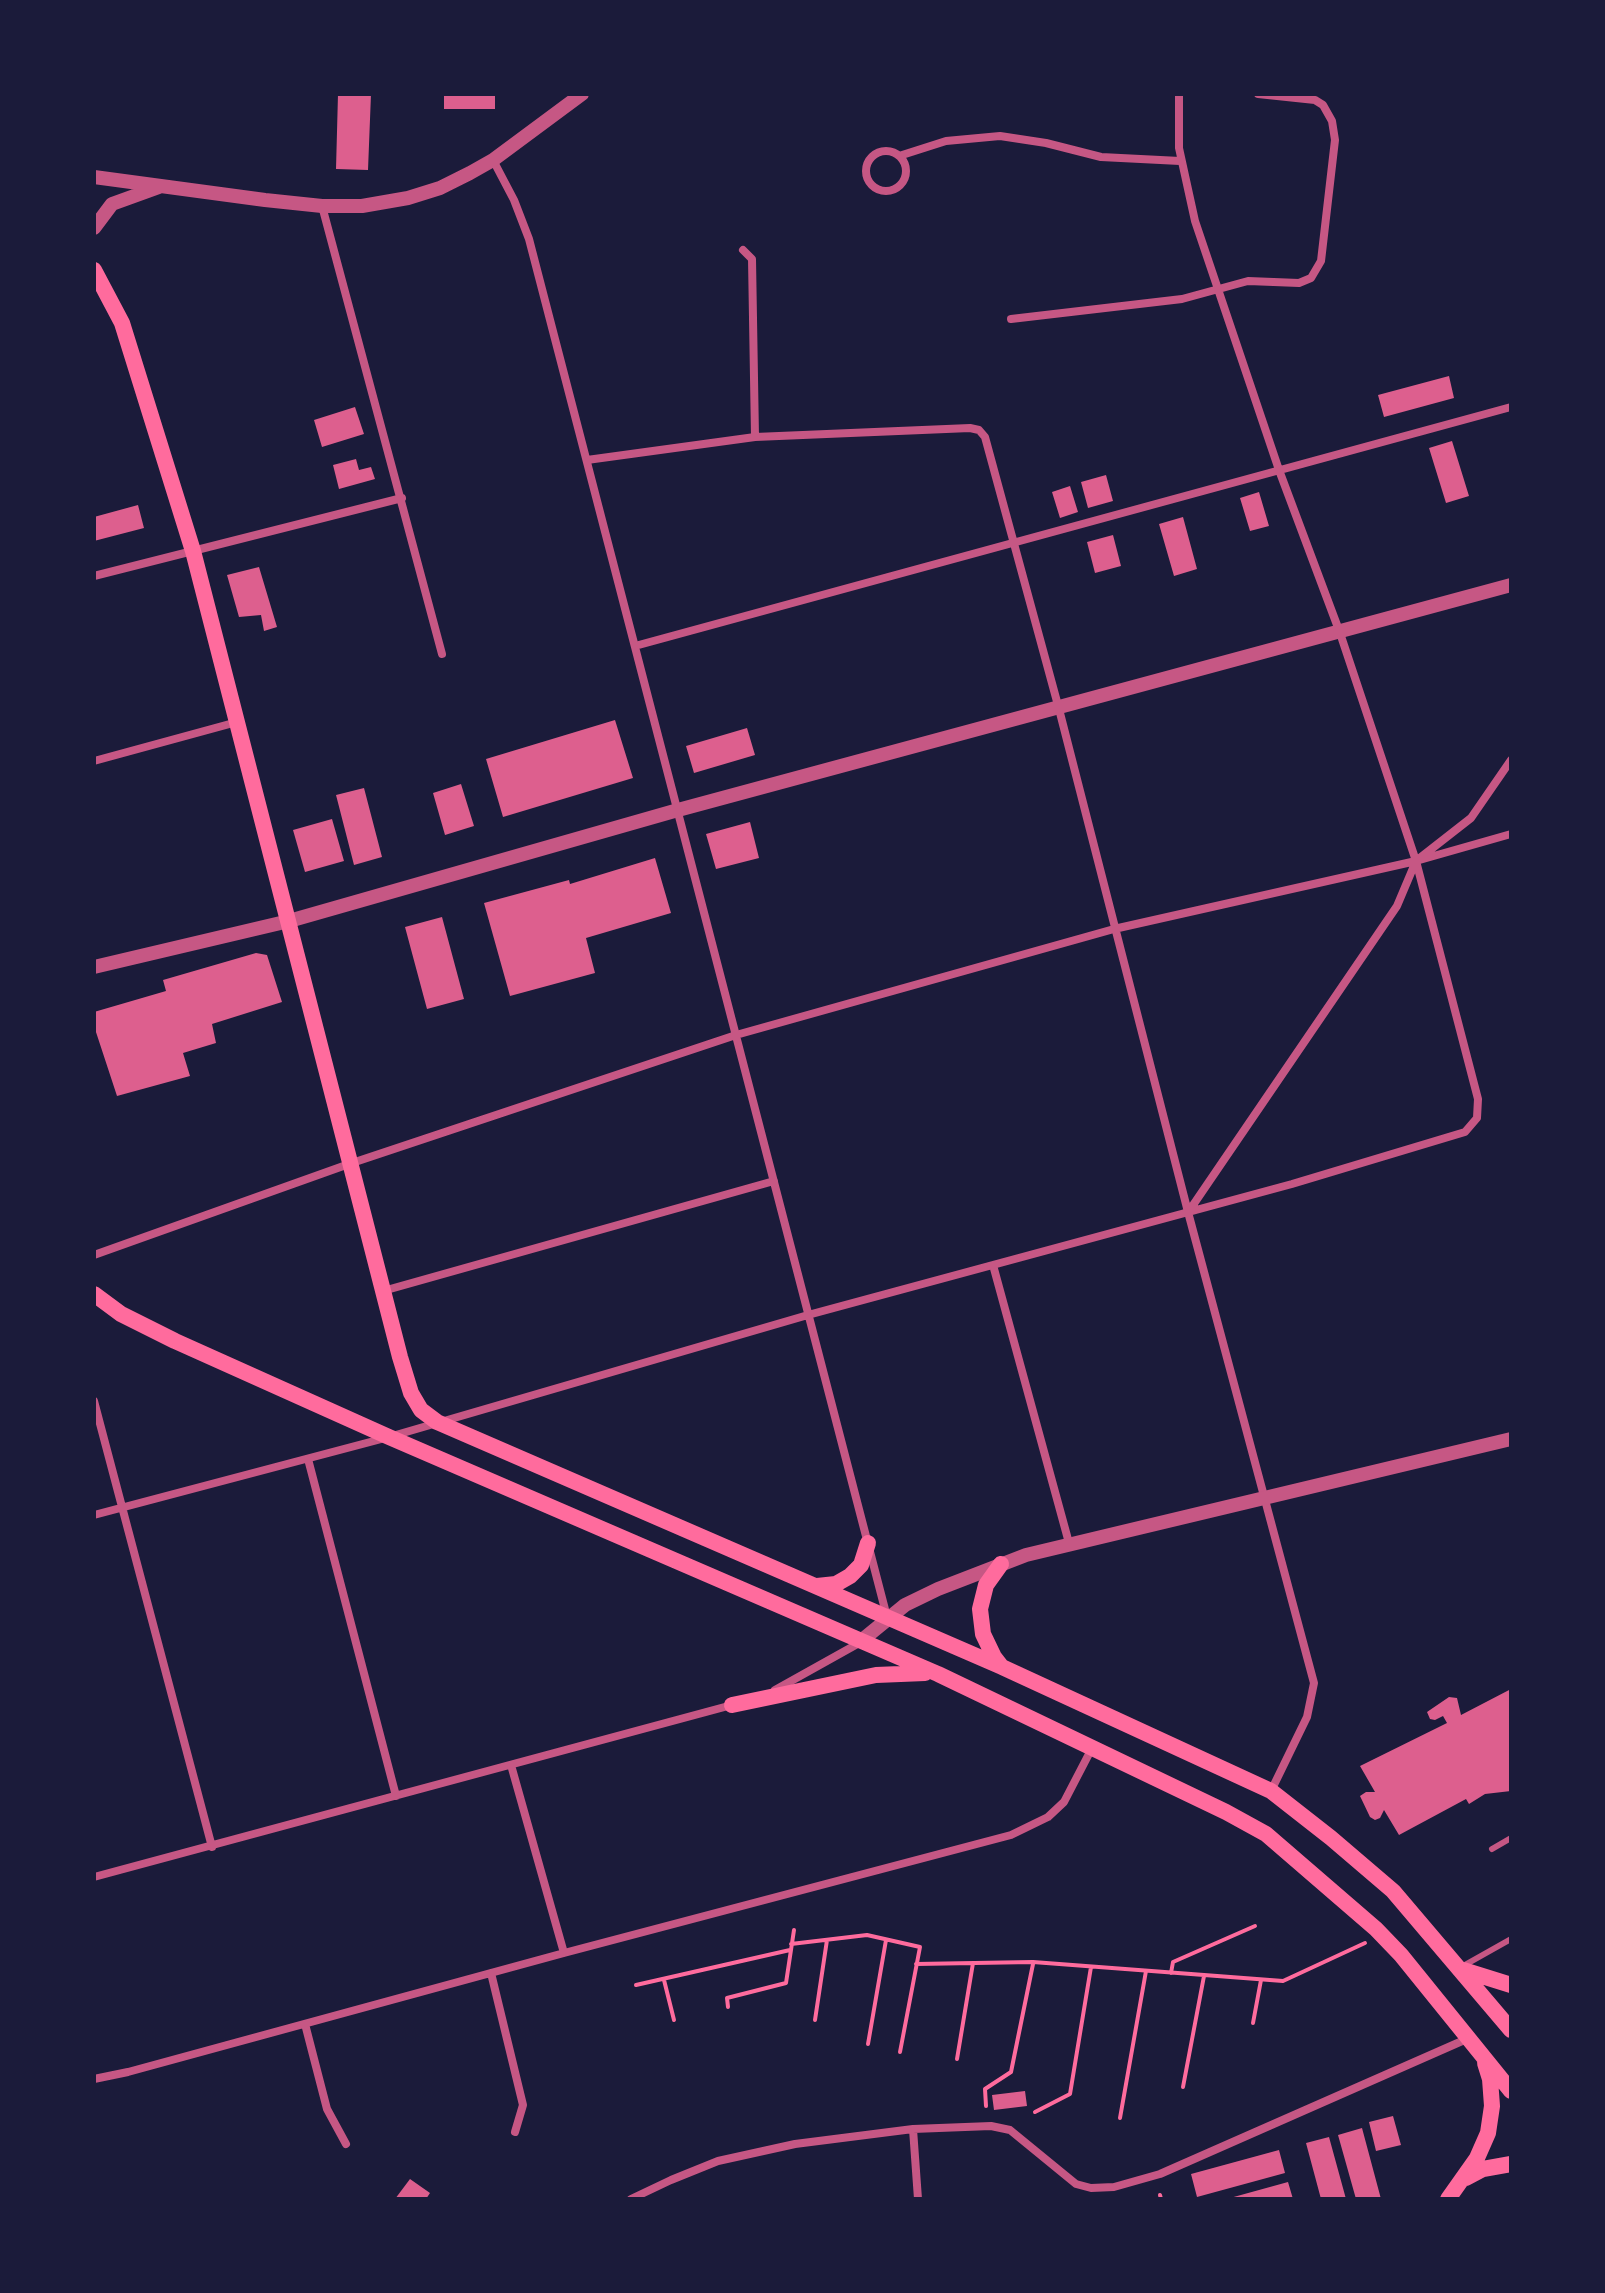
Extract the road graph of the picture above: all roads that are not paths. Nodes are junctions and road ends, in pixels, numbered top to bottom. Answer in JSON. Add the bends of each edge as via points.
{"nodes":[{"id":1,"x":582,"y":94,"type":"edge"},
{"id":2,"x":1179,"y":94,"type":"edge"},
{"id":3,"x":1258,"y":94,"type":"edge"},
{"id":4,"x":899,"y":156,"type":"junction"},
{"id":5,"x":493,"y":160,"type":"junction"},
{"id":6,"x":1180,"y":161,"type":"junction"},
{"id":7,"x":94,"y":177,"type":"edge"},
{"id":8,"x":163,"y":185,"type":"junction"},
{"id":9,"x":322,"y":206,"type":"junction"},
{"id":10,"x":94,"y":228,"type":"edge"},
{"id":11,"x":743,"y":250,"type":"dead end"},
{"id":12,"x":94,"y":270,"type":"edge"},
{"id":13,"x":1217,"y":290,"type":"junction"},
{"id":14,"x":1011,"y":319,"type":"dead end"},
{"id":15,"x":1511,"y":407,"type":"edge"},
{"id":16,"x":755,"y":437,"type":"junction"},
{"id":17,"x":587,"y":460,"type":"junction"},
{"id":18,"x":1279,"y":470,"type":"junction"},
{"id":19,"x":402,"y":498,"type":"junction"},
{"id":20,"x":1013,"y":542,"type":"junction"},
{"id":21,"x":193,"y":551,"type":"junction"},
{"id":22,"x":94,"y":576,"type":"edge"},
{"id":23,"x":1511,"y":585,"type":"edge"},
{"id":24,"x":1340,"y":633,"type":"junction"},
{"id":25,"x":635,"y":646,"type":"junction"},
{"id":26,"x":442,"y":654,"type":"dead end"},
{"id":27,"x":1059,"y":709,"type":"junction"},
{"id":28,"x":238,"y":721,"type":"junction"},
{"id":29,"x":1511,"y":760,"type":"edge"},
{"id":30,"x":94,"y":761,"type":"edge"},
{"id":31,"x":678,"y":810,"type":"junction"},
{"id":32,"x":1511,"y":834,"type":"edge"},
{"id":33,"x":1416,"y":861,"type":"junction"},
{"id":34,"x":289,"y":921,"type":"junction"},
{"id":35,"x":1114,"y":929,"type":"junction"},
{"id":36,"x":94,"y":967,"type":"edge"},
{"id":37,"x":736,"y":1035,"type":"junction"},
{"id":38,"x":349,"y":1164,"type":"junction"},
{"id":39,"x":774,"y":1181,"type":"junction"},
{"id":40,"x":1188,"y":1212,"type":"junction"},
{"id":41,"x":94,"y":1255,"type":"edge"},
{"id":42,"x":993,"y":1265,"type":"junction"},
{"id":43,"x":383,"y":1291,"type":"junction"},
{"id":44,"x":94,"y":1294,"type":"edge"},
{"id":45,"x":808,"y":1315,"type":"junction"},
{"id":46,"x":94,"y":1401,"type":"edge"},
{"id":47,"x":437,"y":1422,"type":"junction"},
{"id":48,"x":389,"y":1437,"type":"junction"},
{"id":49,"x":1511,"y":1439,"type":"edge"},
{"id":50,"x":308,"y":1459,"type":"junction"},
{"id":51,"x":1265,"y":1499,"type":"junction"},
{"id":52,"x":123,"y":1508,"type":"junction"},
{"id":53,"x":94,"y":1515,"type":"edge"},
{"id":54,"x":868,"y":1543,"type":"junction"},
{"id":55,"x":1069,"y":1543,"type":"junction"},
{"id":56,"x":1001,"y":1564,"type":"junction"},
{"id":57,"x":814,"y":1586,"type":"junction"},
{"id":58,"x":887,"y":1618,"type":"junction"},
{"id":59,"x":861,"y":1641,"type":"junction"},
{"id":60,"x":1002,"y":1667,"type":"junction"},
{"id":61,"x":938,"y":1674,"type":"junction"},
{"id":62,"x":732,"y":1705,"type":"junction"},
{"id":63,"x":1091,"y":1750,"type":"junction"},
{"id":64,"x":511,"y":1765,"type":"junction"},
{"id":65,"x":1271,"y":1791,"type":"junction"},
{"id":66,"x":396,"y":1796,"type":"junction"},
{"id":67,"x":1511,"y":1838,"type":"edge"},
{"id":68,"x":212,"y":1847,"type":"junction"},
{"id":69,"x":1492,"y":1849,"type":"dead end"},
{"id":70,"x":94,"y":1877,"type":"edge"},
{"id":71,"x":1511,"y":1939,"type":"edge"},
{"id":72,"x":564,"y":1953,"type":"junction"},
{"id":73,"x":1461,"y":1969,"type":"junction"},
{"id":74,"x":491,"y":1973,"type":"junction"},
{"id":75,"x":1511,"y":1985,"type":"edge"},
{"id":76,"x":305,"y":2024,"type":"junction"},
{"id":77,"x":1511,"y":2030,"type":"edge"},
{"id":78,"x":1470,"y":2038,"type":"junction"},
{"id":79,"x":1482,"y":2054,"type":"junction"},
{"id":80,"x":94,"y":2079,"type":"edge"},
{"id":81,"x":1511,"y":2091,"type":"edge"},
{"id":82,"x":913,"y":2129,"type":"junction"},
{"id":83,"x":515,"y":2132,"type":"dead end"},
{"id":84,"x":346,"y":2144,"type":"dead end"},
{"id":85,"x":1511,"y":2164,"type":"edge"},
{"id":86,"x":1461,"y":2181,"type":"junction"},
{"id":87,"x":631,"y":2199,"type":"edge"},
{"id":88,"x":918,"y":2199,"type":"edge"},
{"id":89,"x":1448,"y":2199,"type":"edge"}],
"edges":[{"from":1,"to":5,"type":"street"},
{"from":2,"to":6,"type":"street"},
{"from":3,"to":13,"type":"street","via":[[1315,100],[1332,121],[1335,140],[1321,261],[1306,281],[1248,281]]},
{"from":4,"to":4,"type":"street","via":[[887,150],[869,160],[865,174],[873,187],[886,191],[900,186],[906,173]]},
{"from":4,"to":6,"type":"street","via":[[946,141],[1000,136],[1101,157]]},
{"from":5,"to":9,"type":"street","via":[[408,198]]},
{"from":5,"to":17,"type":"street","via":[[523,219]]},
{"from":6,"to":13,"type":"street"},
{"from":7,"to":8,"type":"street"},
{"from":8,"to":9,"type":"street"},
{"from":8,"to":10,"type":"street","via":[[112,204]]},
{"from":9,"to":19,"type":"street"},
{"from":11,"to":16,"type":"street","via":[[752,259]]},
{"from":12,"to":21,"type":"main road","via":[[122,323]]},
{"from":13,"to":14,"type":"street","via":[[1182,299]]},
{"from":13,"to":18,"type":"street"},
{"from":15,"to":18,"type":"street"},
{"from":16,"to":17,"type":"street"},
{"from":16,"to":20,"type":"street","via":[[979,430]]},
{"from":17,"to":25,"type":"street"},
{"from":18,"to":20,"type":"street"},
{"from":18,"to":24,"type":"street"},
{"from":19,"to":21,"type":"street"},
{"from":19,"to":26,"type":"street"},
{"from":20,"to":25,"type":"street"},
{"from":20,"to":27,"type":"street"},
{"from":21,"to":22,"type":"street"},
{"from":21,"to":28,"type":"main road"},
{"from":23,"to":24,"type":"street"},
{"from":24,"to":27,"type":"street"},
{"from":24,"to":33,"type":"street"},
{"from":25,"to":31,"type":"street"},
{"from":27,"to":31,"type":"street"},
{"from":27,"to":35,"type":"street"},
{"from":28,"to":30,"type":"street"},
{"from":28,"to":34,"type":"main road"},
{"from":29,"to":33,"type":"street","via":[[1471,818]]},
{"from":31,"to":34,"type":"street"},
{"from":31,"to":37,"type":"street"},
{"from":32,"to":33,"type":"street"},
{"from":33,"to":35,"type":"street"},
{"from":33,"to":40,"type":"street","via":[[1397,906]]},
{"from":33,"to":40,"type":"street","via":[[1478,1099],[1477,1118],[1465,1132]]},
{"from":34,"to":36,"type":"street"},
{"from":34,"to":38,"type":"main road"},
{"from":35,"to":37,"type":"street"},
{"from":35,"to":40,"type":"street"},
{"from":37,"to":38,"type":"street"},
{"from":37,"to":39,"type":"street"},
{"from":38,"to":41,"type":"street"},
{"from":38,"to":43,"type":"main road"},
{"from":39,"to":43,"type":"street"},
{"from":39,"to":45,"type":"street"},
{"from":40,"to":42,"type":"street"},
{"from":40,"to":51,"type":"street"},
{"from":42,"to":45,"type":"street"},
{"from":42,"to":55,"type":"street"},
{"from":43,"to":47,"type":"main road","via":[[411,1393]]},
{"from":44,"to":48,"type":"main road","via":[[175,1341]]},
{"from":45,"to":47,"type":"street"},
{"from":45,"to":54,"type":"street"},
{"from":46,"to":52,"type":"street"},
{"from":47,"to":48,"type":"street"},
{"from":47,"to":57,"type":"main road"},
{"from":48,"to":50,"type":"street"},
{"from":48,"to":59,"type":"main road"},
{"from":49,"to":51,"type":"street"},
{"from":50,"to":52,"type":"street"},
{"from":50,"to":66,"type":"street"},
{"from":51,"to":55,"type":"street"},
{"from":51,"to":65,"type":"street","via":[[1314,1683],[1307,1717]]},
{"from":52,"to":53,"type":"street"},
{"from":52,"to":68,"type":"street"},
{"from":54,"to":57,"type":"main road","via":[[861,1565],[850,1576]]},
{"from":54,"to":58,"type":"street"},
{"from":55,"to":56,"type":"street"},
{"from":56,"to":58,"type":"street","via":[[924,1595]]},
{"from":56,"to":60,"type":"main road","via":[[986,1585],[980,1609],[983,1634]]},
{"from":57,"to":58,"type":"main road"},
{"from":58,"to":59,"type":"street"},
{"from":58,"to":60,"type":"main road"},
{"from":59,"to":61,"type":"main road"},
{"from":59,"to":62,"type":"street","via":[[785,1685]]},
{"from":60,"to":65,"type":"main road"},
{"from":61,"to":62,"type":"main road","via":[[876,1675]]},
{"from":61,"to":63,"type":"main road"},
{"from":62,"to":64,"type":"street"},
{"from":63,"to":72,"type":"street","via":[[1064,1802],[1048,1817],[1011,1835]]},
{"from":63,"to":78,"type":"main road","via":[[1266,1834],[1376,1929]]},
{"from":64,"to":66,"type":"street"},
{"from":64,"to":72,"type":"street"},
{"from":65,"to":73,"type":"main road","via":[[1393,1891]]},
{"from":66,"to":68,"type":"street"},
{"from":67,"to":69,"type":"lane"},
{"from":68,"to":70,"type":"street"},
{"from":71,"to":73,"type":"lane"},
{"from":72,"to":74,"type":"street"},
{"from":73,"to":75,"type":"main road"},
{"from":73,"to":77,"type":"main road"},
{"from":74,"to":76,"type":"street"},
{"from":74,"to":83,"type":"street","via":[[523,2105]]},
{"from":76,"to":80,"type":"street"},
{"from":76,"to":84,"type":"street","via":[[327,2109]]},
{"from":78,"to":79,"type":"main road"},
{"from":78,"to":82,"type":"street","via":[[1160,2174],[1114,2187],[1076,2184],[1005,2128]]},
{"from":79,"to":81,"type":"main road"},
{"from":79,"to":86,"type":"main road","via":[[1490,2079],[1489,2125],[1477,2158]]},
{"from":82,"to":87,"type":"street","via":[[795,2144],[718,2161]]},
{"from":82,"to":88,"type":"street"},
{"from":85,"to":86,"type":"main road","via":[[1483,2169]]},
{"from":86,"to":89,"type":"main road"}]}
